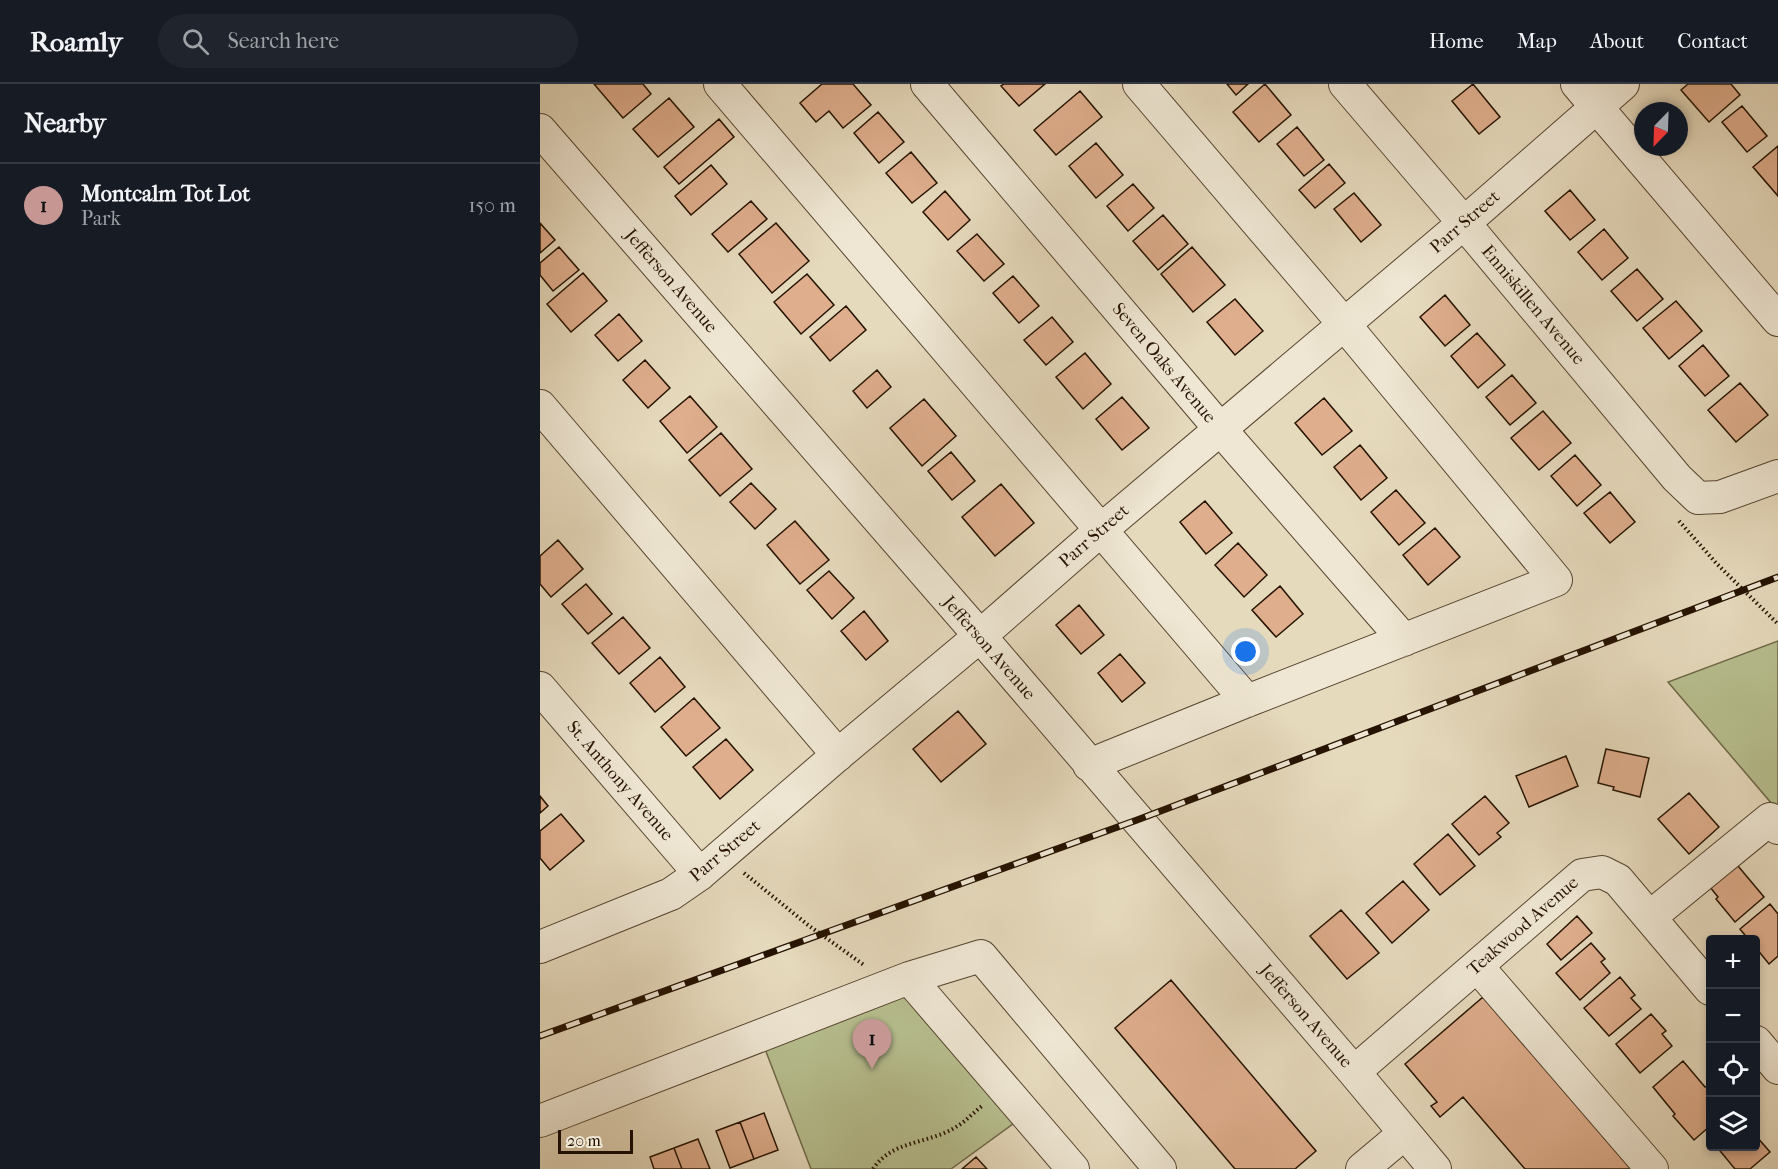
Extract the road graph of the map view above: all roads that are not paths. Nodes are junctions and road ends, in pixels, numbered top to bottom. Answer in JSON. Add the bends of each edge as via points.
{"nodes":[{"id":1,"x":720,"y":84,"type":"edge"},
{"id":2,"x":927,"y":84,"type":"edge"},
{"id":3,"x":1139,"y":84,"type":"edge"},
{"id":4,"x":1345,"y":84,"type":"edge"},
{"id":5,"x":1623,"y":84,"type":"edge"},
{"id":6,"x":1586,"y":95,"type":"edge"},
{"id":7,"x":540,"y":130,"type":"edge"},
{"id":8,"x":1464,"y":223,"type":"junction"},
{"id":9,"x":1778,"y":320,"type":"edge"},
{"id":10,"x":1344,"y":324,"type":"junction"},
{"id":11,"x":540,"y":406,"type":"edge"},
{"id":12,"x":1221,"y":430,"type":"junction"},
{"id":13,"x":1778,"y":476,"type":"edge"},
{"id":14,"x":1101,"y":530,"type":"junction"},
{"id":15,"x":980,"y":636,"type":"junction"},
{"id":16,"x":1404,"y":640,"type":"junction"},
{"id":17,"x":540,"y":688,"type":"edge"},
{"id":18,"x":1247,"y":700,"type":"junction"},
{"id":19,"x":838,"y":755,"type":"junction"},
{"id":20,"x":1089,"y":765,"type":"junction"},
{"id":21,"x":1778,"y":828,"type":"edge"},
{"id":22,"x":700,"y":874,"type":"junction"},
{"id":23,"x":1650,"y":917,"type":"junction"},
{"id":24,"x":540,"y":947,"type":"edge"},
{"id":25,"x":1477,"y":966,"type":"junction"},
{"id":26,"x":900,"y":982,"type":"junction"},
{"id":27,"x":1706,"y":984,"type":"edge"},
{"id":28,"x":1756,"y":1043,"type":"edge"},
{"id":29,"x":1778,"y":1068,"type":"edge"},
{"id":30,"x":1354,"y":1072,"type":"junction"},
{"id":31,"x":540,"y":1121,"type":"edge"},
{"id":32,"x":1405,"y":1133,"type":"junction"},
{"id":33,"x":1073,"y":1169,"type":"edge"},
{"id":34,"x":1160,"y":1169,"type":"edge"},
{"id":35,"x":1362,"y":1169,"type":"edge"},
{"id":36,"x":1435,"y":1169,"type":"edge"},
{"id":37,"x":1652,"y":1169,"type":"edge"}],
"edges":[{"from":1,"to":14,"type":"street"},
{"from":2,"to":12,"type":"street","name":"Seven Oaks Avenue"},
{"from":3,"to":10,"type":"street"},
{"from":4,"to":8,"type":"street","name":"Enniskillen Avenue"},
{"from":5,"to":6,"type":"street","name":"Parr Street"},
{"from":6,"to":8,"type":"street","name":"Parr Street"},
{"from":6,"to":9,"type":"street"},
{"from":7,"to":15,"type":"street","name":"Jefferson Avenue"},
{"from":8,"to":10,"type":"street","name":"Parr Street"},
{"from":8,"to":13,"type":"street","name":"Enniskillen Avenue","via":[[1677,478],[1686,506]]},
{"from":10,"to":12,"type":"street","name":"Parr Street"},
{"from":10,"to":16,"type":"street","via":[[1556,580]]},
{"from":11,"to":19,"type":"street"},
{"from":12,"to":14,"type":"street","name":"Parr Street"},
{"from":12,"to":16,"type":"street","name":"Seven Oaks Avenue"},
{"from":14,"to":15,"type":"street","name":"Parr Street"},
{"from":14,"to":18,"type":"street"},
{"from":15,"to":19,"type":"street","name":"Parr Street"},
{"from":15,"to":20,"type":"street","name":"Jefferson Avenue"},
{"from":16,"to":18,"type":"street"},
{"from":17,"to":22,"type":"street","name":"St. Anthony Avenue"},
{"from":18,"to":20,"type":"street"},
{"from":19,"to":22,"type":"street","name":"Parr Street"},
{"from":20,"to":30,"type":"street","name":"Jefferson Avenue"},
{"from":21,"to":23,"type":"street","via":[[1770,819]]},
{"from":22,"to":24,"type":"street","name":"Parr Street","via":[[671,894]]},
{"from":23,"to":25,"type":"street","name":"Teakwood Avenue","via":[[1618,880],[1602,872],[1582,875]]},
{"from":23,"to":27,"type":"street","name":"Teakwood Avenue"},
{"from":25,"to":30,"type":"street","name":"Teakwood Avenue"},
{"from":25,"to":37,"type":"street"},
{"from":26,"to":31,"type":"street"},
{"from":26,"to":33,"type":"street","via":[[1003,1088]]},
{"from":26,"to":34,"type":"street","via":[[981,956]]},
{"from":28,"to":29,"type":"street"},
{"from":30,"to":32,"type":"street","name":"Jefferson Avenue"},
{"from":32,"to":35,"type":"street"},
{"from":32,"to":36,"type":"street","name":"Jefferson Avenue"}]}
